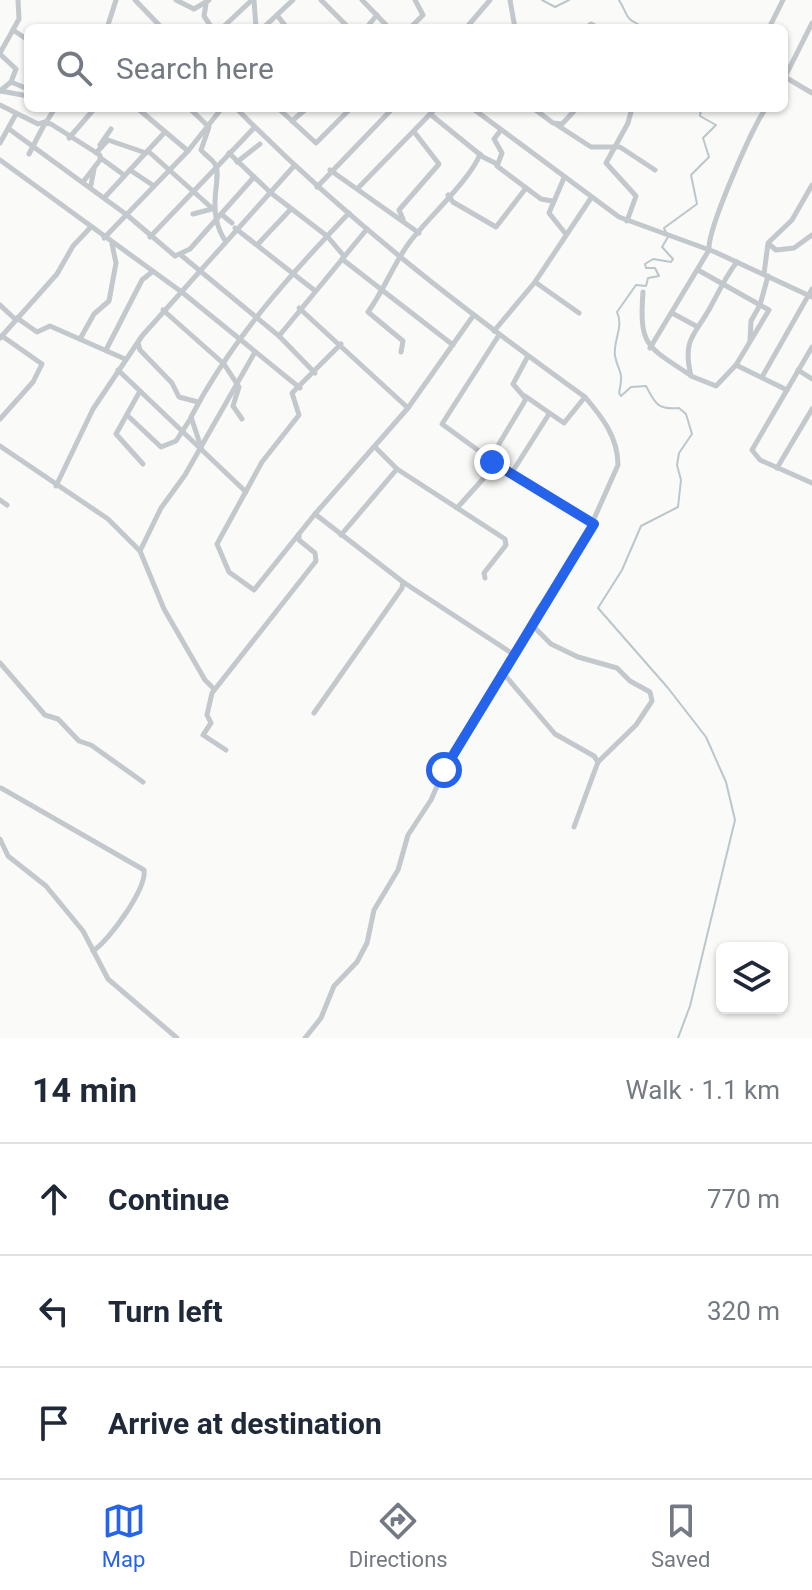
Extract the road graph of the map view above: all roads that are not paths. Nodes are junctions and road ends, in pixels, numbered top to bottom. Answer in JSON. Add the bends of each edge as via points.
{"nodes":[{"id":1,"x":18,"y":0,"type":"edge"},
{"id":2,"x":116,"y":0,"type":"edge"},
{"id":3,"x":135,"y":0,"type":"edge"},
{"id":4,"x":176,"y":0,"type":"edge"},
{"id":5,"x":209,"y":0,"type":"edge"},
{"id":6,"x":253,"y":0,"type":"edge"},
{"id":7,"x":293,"y":0,"type":"edge"},
{"id":8,"x":321,"y":0,"type":"edge"},
{"id":9,"x":362,"y":0,"type":"edge"},
{"id":10,"x":415,"y":0,"type":"edge"},
{"id":11,"x":490,"y":0,"type":"edge"},
{"id":12,"x":510,"y":0,"type":"edge"},
{"id":13,"x":783,"y":0,"type":"edge"},
{"id":14,"x":277,"y":15,"type":"junction"},
{"id":15,"x":377,"y":15,"type":"junction"},
{"id":16,"x":812,"y":23,"type":"edge"},
{"id":17,"x":108,"y":24,"type":"edge"},
{"id":18,"x":157,"y":24,"type":"edge"},
{"id":19,"x":210,"y":24,"type":"edge"},
{"id":20,"x":226,"y":24,"type":"edge"},
{"id":21,"x":256,"y":24,"type":"edge"},
{"id":22,"x":267,"y":24,"type":"edge"},
{"id":23,"x":284,"y":24,"type":"edge"},
{"id":24,"x":345,"y":24,"type":"edge"},
{"id":25,"x":369,"y":24,"type":"edge"},
{"id":26,"x":385,"y":24,"type":"edge"},
{"id":27,"x":414,"y":24,"type":"edge"},
{"id":28,"x":469,"y":24,"type":"edge"},
{"id":29,"x":514,"y":24,"type":"edge"},
{"id":30,"x":771,"y":24,"type":"edge"},
{"id":31,"x":13,"y":30,"type":"junction"},
{"id":32,"x":24,"y":37,"type":"edge"},
{"id":33,"x":0,"y":54,"type":"edge"},
{"id":34,"x":788,"y":72,"type":"edge"},
{"id":35,"x":788,"y":80,"type":"edge"},
{"id":36,"x":11,"y":82,"type":"junction"},
{"id":37,"x":24,"y":87,"type":"edge"},
{"id":38,"x":0,"y":91,"type":"edge"},
{"id":39,"x":812,"y":93,"type":"edge"},
{"id":40,"x":24,"y":95,"type":"edge"},
{"id":41,"x":0,"y":105,"type":"edge"},
{"id":42,"x":52,"y":112,"type":"edge"},
{"id":43,"x":92,"y":112,"type":"edge"},
{"id":44,"x":142,"y":112,"type":"edge"},
{"id":45,"x":193,"y":112,"type":"edge"},
{"id":46,"x":219,"y":112,"type":"edge"},
{"id":47,"x":240,"y":112,"type":"edge"},
{"id":48,"x":282,"y":112,"type":"edge"},
{"id":49,"x":302,"y":112,"type":"edge"},
{"id":50,"x":347,"y":112,"type":"edge"},
{"id":51,"x":389,"y":112,"type":"edge"},
{"id":52,"x":477,"y":112,"type":"edge"},
{"id":53,"x":539,"y":112,"type":"edge"},
{"id":54,"x":573,"y":112,"type":"edge"},
{"id":55,"x":632,"y":112,"type":"edge"},
{"id":56,"x":764,"y":112,"type":"edge"},
{"id":57,"x":16,"y":114,"type":"junction"},
{"id":58,"x":430,"y":114,"type":"joint"},
{"id":59,"x":292,"y":121,"type":"junction"},
{"id":60,"x":45,"y":123,"type":"junction"},
{"id":61,"x":560,"y":125,"type":"junction"},
{"id":62,"x":209,"y":127,"type":"junction"},
{"id":63,"x":254,"y":128,"type":"junction"},
{"id":64,"x":9,"y":129,"type":"junction"},
{"id":65,"x":111,"y":129,"type":"dead end"},
{"id":66,"x":501,"y":130,"type":"junction"},
{"id":67,"x":165,"y":132,"type":"junction"},
{"id":68,"x":415,"y":133,"type":"junction"},
{"id":69,"x":69,"y":138,"type":"junction"},
{"id":70,"x":0,"y":143,"type":"edge"},
{"id":71,"x":32,"y":143,"type":"junction"},
{"id":72,"x":260,"y":144,"type":"dead end"},
{"id":73,"x":100,"y":146,"type":"junction"},
{"id":74,"x":612,"y":148,"type":"junction"},
{"id":75,"x":188,"y":151,"type":"junction"},
{"id":76,"x":147,"y":152,"type":"junction"},
{"id":77,"x":229,"y":153,"type":"junction"},
{"id":78,"x":29,"y":154,"type":"dead end"},
{"id":79,"x":480,"y":154,"type":"junction"},
{"id":80,"x":98,"y":155,"type":"junction"},
{"id":81,"x":0,"y":160,"type":"edge"},
{"id":82,"x":237,"y":162,"type":"junction"},
{"id":83,"x":497,"y":164,"type":"junction"},
{"id":84,"x":294,"y":166,"type":"junction"},
{"id":85,"x":215,"y":167,"type":"junction"},
{"id":86,"x":94,"y":168,"type":"junction"},
{"id":87,"x":130,"y":170,"type":"junction"},
{"id":88,"x":170,"y":170,"type":"junction"},
{"id":89,"x":330,"y":170,"type":"junction"},
{"id":90,"x":655,"y":170,"type":"dead end"},
{"id":91,"x":124,"y":175,"type":"dead end"},
{"id":92,"x":254,"y":177,"type":"junction"},
{"id":93,"x":564,"y":178,"type":"junction"},
{"id":94,"x":83,"y":182,"type":"junction"},
{"id":95,"x":91,"y":185,"type":"dead end"},
{"id":96,"x":812,"y":185,"type":"edge"},
{"id":97,"x":154,"y":186,"type":"junction"},
{"id":98,"x":317,"y":187,"type":"junction"},
{"id":99,"x":359,"y":187,"type":"junction"},
{"id":100,"x":526,"y":188,"type":"junction"},
{"id":101,"x":193,"y":190,"type":"junction"},
{"id":102,"x":271,"y":193,"type":"junction"},
{"id":103,"x":448,"y":195,"type":"junction"},
{"id":104,"x":104,"y":198,"type":"junction"},
{"id":105,"x":591,"y":198,"type":"junction"},
{"id":106,"x":552,"y":201,"type":"junction"},
{"id":107,"x":213,"y":209,"type":"junction"},
{"id":108,"x":291,"y":209,"type":"junction"},
{"id":109,"x":349,"y":213,"type":"junction"},
{"id":110,"x":193,"y":214,"type":"dead end"},
{"id":111,"x":127,"y":215,"type":"junction"},
{"id":112,"x":222,"y":215,"type":"junction"},
{"id":113,"x":403,"y":219,"type":"junction"},
{"id":114,"x":627,"y":221,"type":"junction"},
{"id":115,"x":216,"y":222,"type":"junction"},
{"id":116,"x":233,"y":225,"type":"junction"},
{"id":117,"x":90,"y":228,"type":"junction"},
{"id":118,"x":367,"y":229,"type":"junction"},
{"id":119,"x":419,"y":233,"type":"junction"},
{"id":120,"x":565,"y":233,"type":"junction"},
{"id":121,"x":812,"y":235,"type":"edge"},
{"id":122,"x":327,"y":236,"type":"junction"},
{"id":123,"x":150,"y":237,"type":"junction"},
{"id":124,"x":104,"y":238,"type":"junction"},
{"id":125,"x":225,"y":239,"type":"junction"},
{"id":126,"x":111,"y":243,"type":"junction"},
{"id":127,"x":768,"y":243,"type":"junction"},
{"id":128,"x":257,"y":245,"type":"junction"},
{"id":129,"x":709,"y":250,"type":"junction"},
{"id":130,"x":185,"y":255,"type":"junction"},
{"id":131,"x":343,"y":258,"type":"junction"},
{"id":132,"x":400,"y":259,"type":"junction"},
{"id":133,"x":737,"y":262,"type":"junction"},
{"id":134,"x":698,"y":270,"type":"junction"},
{"id":135,"x":197,"y":271,"type":"junction"},
{"id":136,"x":152,"y":272,"type":"junction"},
{"id":137,"x":295,"y":274,"type":"junction"},
{"id":138,"x":766,"y":275,"type":"junction"},
{"id":139,"x":535,"y":282,"type":"junction"},
{"id":140,"x":719,"y":284,"type":"junction"},
{"id":141,"x":812,"y":289,"type":"edge"},
{"id":142,"x":314,"y":290,"type":"junction"},
{"id":143,"x":179,"y":291,"type":"junction"},
{"id":144,"x":383,"y":291,"type":"junction"},
{"id":145,"x":643,"y":292,"type":"dead end"},
{"id":146,"x":810,"y":296,"type":"edge"},
{"id":147,"x":0,"y":305,"type":"edge"},
{"id":148,"x":760,"y":305,"type":"junction"},
{"id":149,"x":299,"y":308,"type":"junction"},
{"id":150,"x":163,"y":310,"type":"junction"},
{"id":151,"x":579,"y":313,"type":"dead end"},
{"id":152,"x":672,"y":313,"type":"junction"},
{"id":153,"x":255,"y":316,"type":"junction"},
{"id":154,"x":473,"y":316,"type":"junction"},
{"id":155,"x":16,"y":318,"type":"junction"},
{"id":156,"x":696,"y":326,"type":"junction"},
{"id":157,"x":497,"y":333,"type":"junction"},
{"id":158,"x":279,"y":336,"type":"junction"},
{"id":159,"x":1,"y":337,"type":"edge"},
{"id":160,"x":239,"y":338,"type":"junction"},
{"id":161,"x":80,"y":339,"type":"junction"},
{"id":162,"x":750,"y":340,"type":"junction"},
{"id":163,"x":138,"y":342,"type":"junction"},
{"id":164,"x":341,"y":344,"type":"junction"},
{"id":165,"x":453,"y":345,"type":"junction"},
{"id":166,"x":812,"y":347,"type":"edge"},
{"id":167,"x":650,"y":348,"type":"junction"},
{"id":168,"x":106,"y":350,"type":"junction"},
{"id":169,"x":255,"y":352,"type":"junction"},
{"id":170,"x":401,"y":352,"type":"dead end"},
{"id":171,"x":528,"y":356,"type":"junction"},
{"id":172,"x":125,"y":359,"type":"junction"},
{"id":173,"x":224,"y":364,"type":"junction"},
{"id":174,"x":736,"y":365,"type":"junction"},
{"id":175,"x":118,"y":370,"type":"junction"},
{"id":176,"x":798,"y":370,"type":"junction"},
{"id":177,"x":315,"y":373,"type":"junction"},
{"id":178,"x":691,"y":376,"type":"junction"},
{"id":179,"x":762,"y":377,"type":"junction"},
{"id":180,"x":812,"y":379,"type":"edge"},
{"id":181,"x":237,"y":381,"type":"junction"},
{"id":182,"x":300,"y":388,"type":"junction"},
{"id":183,"x":787,"y":390,"type":"junction"},
{"id":184,"x":140,"y":391,"type":"junction"},
{"id":185,"x":525,"y":396,"type":"junction"},
{"id":186,"x":585,"y":397,"type":"junction"},
{"id":187,"x":199,"y":402,"type":"junction"},
{"id":188,"x":408,"y":408,"type":"junction"},
{"id":189,"x":812,"y":409,"type":"edge"},
{"id":190,"x":549,"y":414,"type":"junction"},
{"id":191,"x":127,"y":415,"type":"junction"},
{"id":192,"x":191,"y":417,"type":"junction"},
{"id":193,"x":242,"y":419,"type":"dead end"},
{"id":194,"x":1,"y":421,"type":"edge"},
{"id":195,"x":181,"y":433,"type":"junction"},
{"id":196,"x":0,"y":446,"type":"edge"},
{"id":197,"x":201,"y":447,"type":"junction"},
{"id":198,"x":375,"y":447,"type":"junction"},
{"id":199,"x":490,"y":459,"type":"junction"},
{"id":200,"x":143,"y":464,"type":"dead end"},
{"id":201,"x":777,"y":468,"type":"junction"},
{"id":202,"x":397,"y":469,"type":"junction"},
{"id":203,"x":511,"y":474,"type":"junction"},
{"id":204,"x":483,"y":479,"type":"dead end"},
{"id":205,"x":812,"y":483,"type":"edge"},
{"id":206,"x":56,"y":486,"type":"junction"},
{"id":207,"x":246,"y":492,"type":"junction"},
{"id":208,"x":0,"y":500,"type":"edge"},
{"id":209,"x":7,"y":505,"type":"dead end"},
{"id":210,"x":457,"y":508,"type":"junction"},
{"id":211,"x":315,"y":514,"type":"junction"},
{"id":212,"x":594,"y":524,"type":"junction"},
{"id":213,"x":299,"y":533,"type":"junction"},
{"id":214,"x":341,"y":535,"type":"junction"},
{"id":215,"x":140,"y":551,"type":"junction"},
{"id":216,"x":485,"y":578,"type":"dead end"},
{"id":217,"x":403,"y":582,"type":"junction"},
{"id":218,"x":532,"y":625,"type":"junction"},
{"id":219,"x":513,"y":654,"type":"junction"},
{"id":220,"x":0,"y":663,"type":"edge"},
{"id":221,"x":502,"y":672,"type":"junction"},
{"id":222,"x":214,"y":689,"type":"junction"},
{"id":223,"x":314,"y":713,"type":"dead end"},
{"id":224,"x":226,"y":750,"type":"dead end"},
{"id":225,"x":598,"y":762,"type":"junction"},
{"id":226,"x":143,"y":782,"type":"dead end"},
{"id":227,"x":0,"y":788,"type":"edge"},
{"id":228,"x":0,"y":795,"type":"edge"},
{"id":229,"x":574,"y":827,"type":"dead end"},
{"id":230,"x":0,"y":839,"type":"edge"},
{"id":231,"x":93,"y":951,"type":"junction"},
{"id":232,"x":177,"y":1038,"type":"edge"},
{"id":233,"x":305,"y":1038,"type":"edge"}],
"edges":[{"from":1,"to":31,"type":"street","via":[[19,19]]},
{"from":2,"to":17,"type":"street"},
{"from":3,"to":18,"type":"street"},
{"from":4,"to":5,"type":"street","via":[[194,9]]},
{"from":5,"to":19,"type":"street","via":[[203,10]]},
{"from":6,"to":20,"type":"street"},
{"from":6,"to":21,"type":"street"},
{"from":7,"to":14,"type":"street"},
{"from":8,"to":24,"type":"street"},
{"from":9,"to":15,"type":"street"},
{"from":10,"to":27,"type":"street","via":[[423,15]]},
{"from":11,"to":28,"type":"street"},
{"from":12,"to":29,"type":"street"},
{"from":13,"to":30,"type":"street"},
{"from":14,"to":22,"type":"street"},
{"from":14,"to":23,"type":"street"},
{"from":15,"to":25,"type":"street"},
{"from":15,"to":26,"type":"street"},
{"from":16,"to":34,"type":"street"},
{"from":31,"to":32,"type":"street"},
{"from":31,"to":33,"type":"street"},
{"from":33,"to":36,"type":"street","via":[[16,69]]},
{"from":35,"to":39,"type":"street"},
{"from":36,"to":37,"type":"street"},
{"from":36,"to":38,"type":"street"},
{"from":38,"to":40,"type":"street"},
{"from":41,"to":57,"type":"street"},
{"from":42,"to":60,"type":"street"},
{"from":43,"to":69,"type":"street"},
{"from":44,"to":67,"type":"street"},
{"from":45,"to":62,"type":"street"},
{"from":46,"to":62,"type":"street"},
{"from":47,"to":63,"type":"street"},
{"from":48,"to":59,"type":"street"},
{"from":49,"to":59,"type":"street"},
{"from":50,"to":59,"type":"street","via":[[316,143]]},
{"from":51,"to":89,"type":"street"},
{"from":52,"to":66,"type":"street"},
{"from":53,"to":61,"type":"street"},
{"from":54,"to":61,"type":"street"},
{"from":55,"to":74,"type":"street"},
{"from":56,"to":129,"type":"street","via":[[708,237]]},
{"from":57,"to":60,"type":"street"},
{"from":57,"to":64,"type":"street"},
{"from":58,"to":68,"type":"street"},
{"from":58,"to":79,"type":"street"},
{"from":60,"to":69,"type":"street"},
{"from":60,"to":71,"type":"street"},
{"from":61,"to":74,"type":"street","via":[[591,147]]},
{"from":62,"to":75,"type":"street"},
{"from":62,"to":85,"type":"street","via":[[201,150]]},
{"from":63,"to":77,"type":"street"},
{"from":63,"to":84,"type":"street"},
{"from":64,"to":70,"type":"street"},
{"from":64,"to":71,"type":"street"},
{"from":65,"to":73,"type":"street"},
{"from":66,"to":83,"type":"street","via":[[494,139],[502,153]]},
{"from":66,"to":93,"type":"street"},
{"from":67,"to":75,"type":"street"},
{"from":67,"to":76,"type":"street"},
{"from":68,"to":99,"type":"street","via":[[397,144]]},
{"from":68,"to":113,"type":"street","via":[[439,164],[399,210]]},
{"from":69,"to":80,"type":"street"},
{"from":71,"to":78,"type":"street"},
{"from":71,"to":94,"type":"street"},
{"from":72,"to":82,"type":"street"},
{"from":73,"to":76,"type":"street","via":[[108,140]]},
{"from":73,"to":80,"type":"street"},
{"from":74,"to":90,"type":"street","via":[[620,147]]},
{"from":74,"to":114,"type":"street","via":[[608,169],[636,196]]},
{"from":75,"to":88,"type":"street"},
{"from":76,"to":87,"type":"street"},
{"from":76,"to":88,"type":"street"},
{"from":77,"to":82,"type":"street"},
{"from":77,"to":85,"type":"street"},
{"from":79,"to":83,"type":"street"},
{"from":79,"to":103,"type":"street"},
{"from":80,"to":86,"type":"street"},
{"from":80,"to":91,"type":"street"},
{"from":81,"to":117,"type":"street"},
{"from":82,"to":92,"type":"street"},
{"from":83,"to":100,"type":"street"},
{"from":84,"to":98,"type":"street"},
{"from":84,"to":102,"type":"street"},
{"from":85,"to":101,"type":"street"},
{"from":85,"to":107,"type":"street"},
{"from":86,"to":94,"type":"street"},
{"from":86,"to":95,"type":"street"},
{"from":87,"to":97,"type":"street"},
{"from":87,"to":104,"type":"street"},
{"from":88,"to":97,"type":"street"},
{"from":88,"to":101,"type":"street"},
{"from":89,"to":98,"type":"street"},
{"from":89,"to":99,"type":"street"},
{"from":92,"to":102,"type":"street"},
{"from":92,"to":112,"type":"street"},
{"from":93,"to":105,"type":"street"},
{"from":93,"to":106,"type":"street"},
{"from":94,"to":104,"type":"street"},
{"from":96,"to":127,"type":"street","via":[[792,220]]},
{"from":97,"to":111,"type":"street"},
{"from":98,"to":109,"type":"street"},
{"from":99,"to":113,"type":"street"},
{"from":100,"to":103,"type":"street","via":[[496,227]]},
{"from":100,"to":106,"type":"street","via":[[545,202]]},
{"from":101,"to":107,"type":"street"},
{"from":101,"to":123,"type":"street"},
{"from":102,"to":108,"type":"street"},
{"from":102,"to":116,"type":"street"},
{"from":103,"to":119,"type":"street"},
{"from":104,"to":111,"type":"street"},
{"from":105,"to":114,"type":"street"},
{"from":105,"to":120,"type":"street"},
{"from":106,"to":120,"type":"street","via":[[549,213]]},
{"from":107,"to":110,"type":"street"},
{"from":107,"to":112,"type":"street"},
{"from":107,"to":115,"type":"street"},
{"from":108,"to":122,"type":"street"},
{"from":108,"to":128,"type":"street"},
{"from":109,"to":118,"type":"street"},
{"from":109,"to":122,"type":"street"},
{"from":111,"to":123,"type":"street"},
{"from":111,"to":124,"type":"street"},
{"from":112,"to":115,"type":"street"},
{"from":112,"to":116,"type":"street"},
{"from":113,"to":119,"type":"street"},
{"from":114,"to":129,"type":"street"},
{"from":115,"to":125,"type":"street"},
{"from":115,"to":130,"type":"street"},
{"from":116,"to":125,"type":"street"},
{"from":116,"to":128,"type":"street"},
{"from":117,"to":124,"type":"street"},
{"from":117,"to":155,"type":"street"},
{"from":118,"to":131,"type":"street"},
{"from":118,"to":132,"type":"street"},
{"from":119,"to":132,"type":"street"},
{"from":120,"to":139,"type":"street"},
{"from":121,"to":127,"type":"street","via":[[794,248],[776,250]]},
{"from":122,"to":131,"type":"street"},
{"from":122,"to":137,"type":"street"},
{"from":123,"to":130,"type":"street","via":[[163,249]]},
{"from":124,"to":126,"type":"street"},
{"from":125,"to":135,"type":"street"},
{"from":126,"to":136,"type":"street"},
{"from":126,"to":161,"type":"street","via":[[116,263],[109,301],[94,314]]},
{"from":127,"to":138,"type":"street"},
{"from":128,"to":137,"type":"street"},
{"from":129,"to":133,"type":"street"},
{"from":129,"to":134,"type":"street"},
{"from":130,"to":135,"type":"street"},
{"from":131,"to":142,"type":"street"},
{"from":131,"to":144,"type":"street"},
{"from":132,"to":144,"type":"street"},
{"from":132,"to":154,"type":"street"},
{"from":133,"to":138,"type":"street"},
{"from":133,"to":140,"type":"street"},
{"from":134,"to":140,"type":"street"},
{"from":134,"to":152,"type":"street"},
{"from":135,"to":143,"type":"street"},
{"from":135,"to":153,"type":"street"},
{"from":136,"to":143,"type":"street"},
{"from":136,"to":168,"type":"street","via":[[142,280]]},
{"from":137,"to":142,"type":"street"},
{"from":137,"to":153,"type":"street"},
{"from":138,"to":146,"type":"street"},
{"from":138,"to":148,"type":"street"},
{"from":139,"to":151,"type":"street"},
{"from":139,"to":157,"type":"street"},
{"from":140,"to":148,"type":"street"},
{"from":140,"to":156,"type":"street","via":[[711,307]]},
{"from":141,"to":146,"type":"street"},
{"from":142,"to":149,"type":"street"},
{"from":143,"to":150,"type":"street"},
{"from":143,"to":160,"type":"street"},
{"from":144,"to":165,"type":"street"},
{"from":144,"to":170,"type":"street","via":[[368,312],[403,341]]},
{"from":145,"to":167,"type":"street","via":[[641,327]]},
{"from":146,"to":179,"type":"street"},
{"from":147,"to":155,"type":"street"},
{"from":148,"to":162,"type":"street","via":[[748,331]]},
{"from":148,"to":162,"type":"street","via":[[769,310]]},
{"from":149,"to":158,"type":"street"},
{"from":149,"to":164,"type":"street"},
{"from":150,"to":163,"type":"street"},
{"from":150,"to":173,"type":"street"},
{"from":152,"to":156,"type":"street"},
{"from":152,"to":167,"type":"street"},
{"from":153,"to":158,"type":"street"},
{"from":153,"to":160,"type":"street"},
{"from":154,"to":157,"type":"street"},
{"from":154,"to":165,"type":"street"},
{"from":155,"to":159,"type":"street"},
{"from":155,"to":161,"type":"street","via":[[37,332],[49,326]]},
{"from":156,"to":178,"type":"street","via":[[688,342]]},
{"from":157,"to":171,"type":"street"},
{"from":157,"to":199,"type":"street","via":[[442,424]]},
{"from":158,"to":177,"type":"street"},
{"from":159,"to":194,"type":"street","via":[[42,364]]},
{"from":160,"to":169,"type":"street"},
{"from":160,"to":173,"type":"street"},
{"from":161,"to":168,"type":"street"},
{"from":162,"to":174,"type":"street"},
{"from":163,"to":172,"type":"street"},
{"from":163,"to":187,"type":"street","via":[[179,397]]},
{"from":164,"to":177,"type":"street"},
{"from":164,"to":188,"type":"street"},
{"from":165,"to":188,"type":"street"},
{"from":166,"to":176,"type":"street"},
{"from":167,"to":178,"type":"street"},
{"from":168,"to":172,"type":"street"},
{"from":169,"to":181,"type":"street"},
{"from":169,"to":182,"type":"street"},
{"from":171,"to":185,"type":"street","via":[[513,380]]},
{"from":171,"to":186,"type":"street"},
{"from":172,"to":175,"type":"street"},
{"from":173,"to":181,"type":"street"},
{"from":173,"to":187,"type":"street"},
{"from":174,"to":178,"type":"street","via":[[716,386]]},
{"from":174,"to":179,"type":"street"},
{"from":175,"to":184,"type":"street"},
{"from":175,"to":206,"type":"street"},
{"from":176,"to":180,"type":"street"},
{"from":176,"to":183,"type":"street"},
{"from":177,"to":182,"type":"street"},
{"from":179,"to":183,"type":"street"},
{"from":181,"to":193,"type":"street","via":[[233,406]]},
{"from":181,"to":197,"type":"street"},
{"from":182,"to":207,"type":"street","via":[[291,397],[299,415]]},
{"from":183,"to":201,"type":"street","via":[[752,450]]},
{"from":184,"to":191,"type":"street"},
{"from":184,"to":195,"type":"street"},
{"from":185,"to":190,"type":"street"},
{"from":185,"to":199,"type":"street"},
{"from":186,"to":190,"type":"street","via":[[564,423]]},
{"from":186,"to":212,"type":"street","via":[[618,450],[618,465]]},
{"from":187,"to":192,"type":"street"},
{"from":188,"to":198,"type":"street"},
{"from":189,"to":201,"type":"street"},
{"from":190,"to":203,"type":"street"},
{"from":191,"to":195,"type":"street","via":[[161,447]]},
{"from":191,"to":200,"type":"street","via":[[117,437]]},
{"from":192,"to":195,"type":"street"},
{"from":192,"to":197,"type":"street"},
{"from":195,"to":197,"type":"street"},
{"from":196,"to":206,"type":"street"},
{"from":197,"to":207,"type":"street"},
{"from":197,"to":215,"type":"street"},
{"from":198,"to":202,"type":"street"},
{"from":198,"to":211,"type":"street"},
{"from":199,"to":203,"type":"street"},
{"from":201,"to":205,"type":"street"},
{"from":202,"to":210,"type":"street"},
{"from":202,"to":214,"type":"street"},
{"from":203,"to":212,"type":"street"},
{"from":204,"to":210,"type":"street"},
{"from":206,"to":215,"type":"street","via":[[108,519]]},
{"from":207,"to":213,"type":"street","via":[[216,547],[227,570],[250,590],[259,586]]},
{"from":208,"to":209,"type":"street"},
{"from":210,"to":216,"type":"street","via":[[506,541]]},
{"from":211,"to":213,"type":"street"},
{"from":211,"to":214,"type":"street"},
{"from":212,"to":218,"type":"street"},
{"from":213,"to":222,"type":"street","via":[[316,561]]},
{"from":214,"to":217,"type":"street"},
{"from":215,"to":222,"type":"street","via":[[164,609]]},
{"from":217,"to":219,"type":"street"},
{"from":217,"to":223,"type":"street"},
{"from":218,"to":219,"type":"street"},
{"from":218,"to":225,"type":"street","via":[[551,644],[617,668],[650,692],[652,701],[636,725]]},
{"from":219,"to":221,"type":"street"},
{"from":220,"to":226,"type":"street","via":[[45,715],[58,719],[79,741]]},
{"from":221,"to":225,"type":"street","via":[[555,734]]},
{"from":221,"to":233,"type":"street","via":[[408,835],[357,962],[334,986],[321,1018]]},
{"from":222,"to":224,"type":"street","via":[[207,715],[211,723],[203,735]]},
{"from":225,"to":229,"type":"street"},
{"from":227,"to":228,"type":"street"},
{"from":227,"to":231,"type":"street","via":[[144,870],[143,882],[124,914]]},
{"from":230,"to":231,"type":"street","via":[[8,856],[68,912]]},
{"from":231,"to":232,"type":"street","via":[[108,979]]}]}
